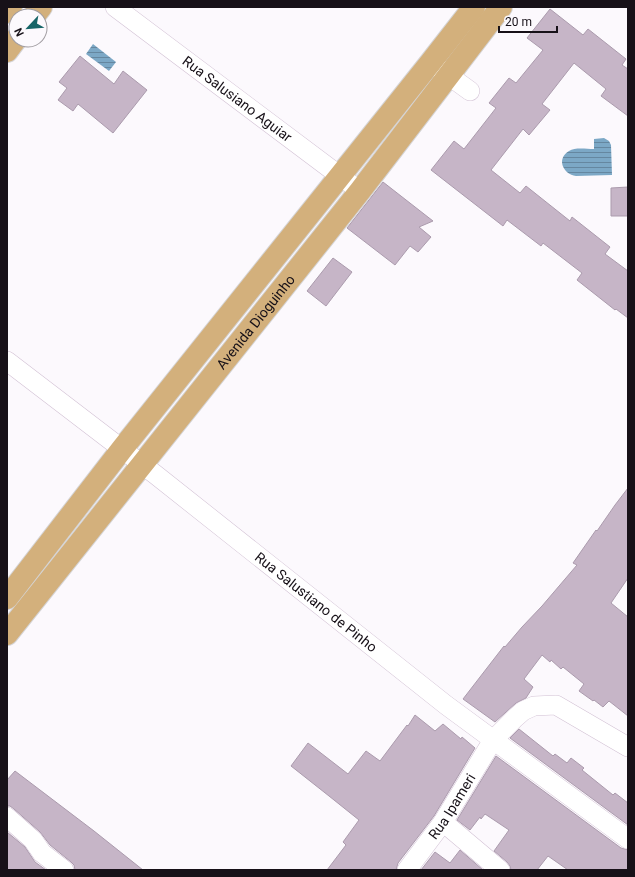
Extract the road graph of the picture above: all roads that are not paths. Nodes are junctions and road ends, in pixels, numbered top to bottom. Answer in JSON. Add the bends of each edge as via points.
{"nodes":[{"id":1,"x":11,"y":7,"type":"edge"},
{"id":2,"x":115,"y":7,"type":"edge"},
{"id":3,"x":474,"y":7,"type":"edge"},
{"id":4,"x":501,"y":7,"type":"edge"},
{"id":5,"x":7,"y":12,"type":"edge"},
{"id":6,"x":440,"y":69,"type":"junction"},
{"id":7,"x":470,"y":91,"type":"dead end"},
{"id":8,"x":340,"y":176,"type":"junction"},
{"id":9,"x":360,"y":191,"type":"junction"},
{"id":10,"x":7,"y":361,"type":"edge"},
{"id":11,"x":122,"y":449,"type":"junction"},
{"id":12,"x":141,"y":464,"type":"junction"},
{"id":13,"x":7,"y":598,"type":"edge"},
{"id":14,"x":7,"y":634,"type":"edge"},
{"id":15,"x":493,"y":740,"type":"junction"},
{"id":16,"x":628,"y":747,"type":"edge"},
{"id":17,"x":7,"y":817,"type":"edge"},
{"id":18,"x":444,"y":822,"type":"junction"},
{"id":19,"x":628,"y":839,"type":"edge"},
{"id":20,"x":64,"y":870,"type":"edge"},
{"id":21,"x":408,"y":870,"type":"edge"},
{"id":22,"x":500,"y":870,"type":"edge"}],
"edges":[{"from":1,"to":5,"type":"main road"},
{"from":2,"to":8,"type":"street","name":"Rua Salusiano Aguiar"},
{"from":3,"to":6,"type":"main road","name":"Avenida Dioguinho"},
{"from":4,"to":6,"type":"main road","name":"Avenida Dioguinho"},
{"from":6,"to":7,"type":"street"},
{"from":6,"to":8,"type":"main road","name":"Avenida Dioguinho"},
{"from":6,"to":9,"type":"main road","name":"Avenida Dioguinho"},
{"from":8,"to":9,"type":"street","name":"Rua Salusiano Aguiar"},
{"from":8,"to":11,"type":"main road","name":"Avenida Dioguinho"},
{"from":9,"to":12,"type":"main road","name":"Avenida Dioguinho"},
{"from":10,"to":11,"type":"street","name":"Rua Salustiano de Pinho"},
{"from":11,"to":12,"type":"street","name":"Rua Salustiano de Pinho"},
{"from":11,"to":13,"type":"main road","name":"Avenida Dioguinho"},
{"from":12,"to":14,"type":"main road","name":"Avenida Dioguinho"},
{"from":12,"to":15,"type":"street","name":"Rua Salustiano de Pinho"},
{"from":15,"to":16,"type":"street","name":"Rua Ipameri","via":[[523,711],[534,706],[556,705]]},
{"from":15,"to":18,"type":"street","name":"Rua Ipameri"},
{"from":15,"to":19,"type":"street","name":"Rua Salustiano de Pinho"},
{"from":17,"to":20,"type":"street","via":[[33,840],[42,853]]},
{"from":18,"to":21,"type":"street","name":"Rua Ipameri"},
{"from":18,"to":22,"type":"street"}]}
